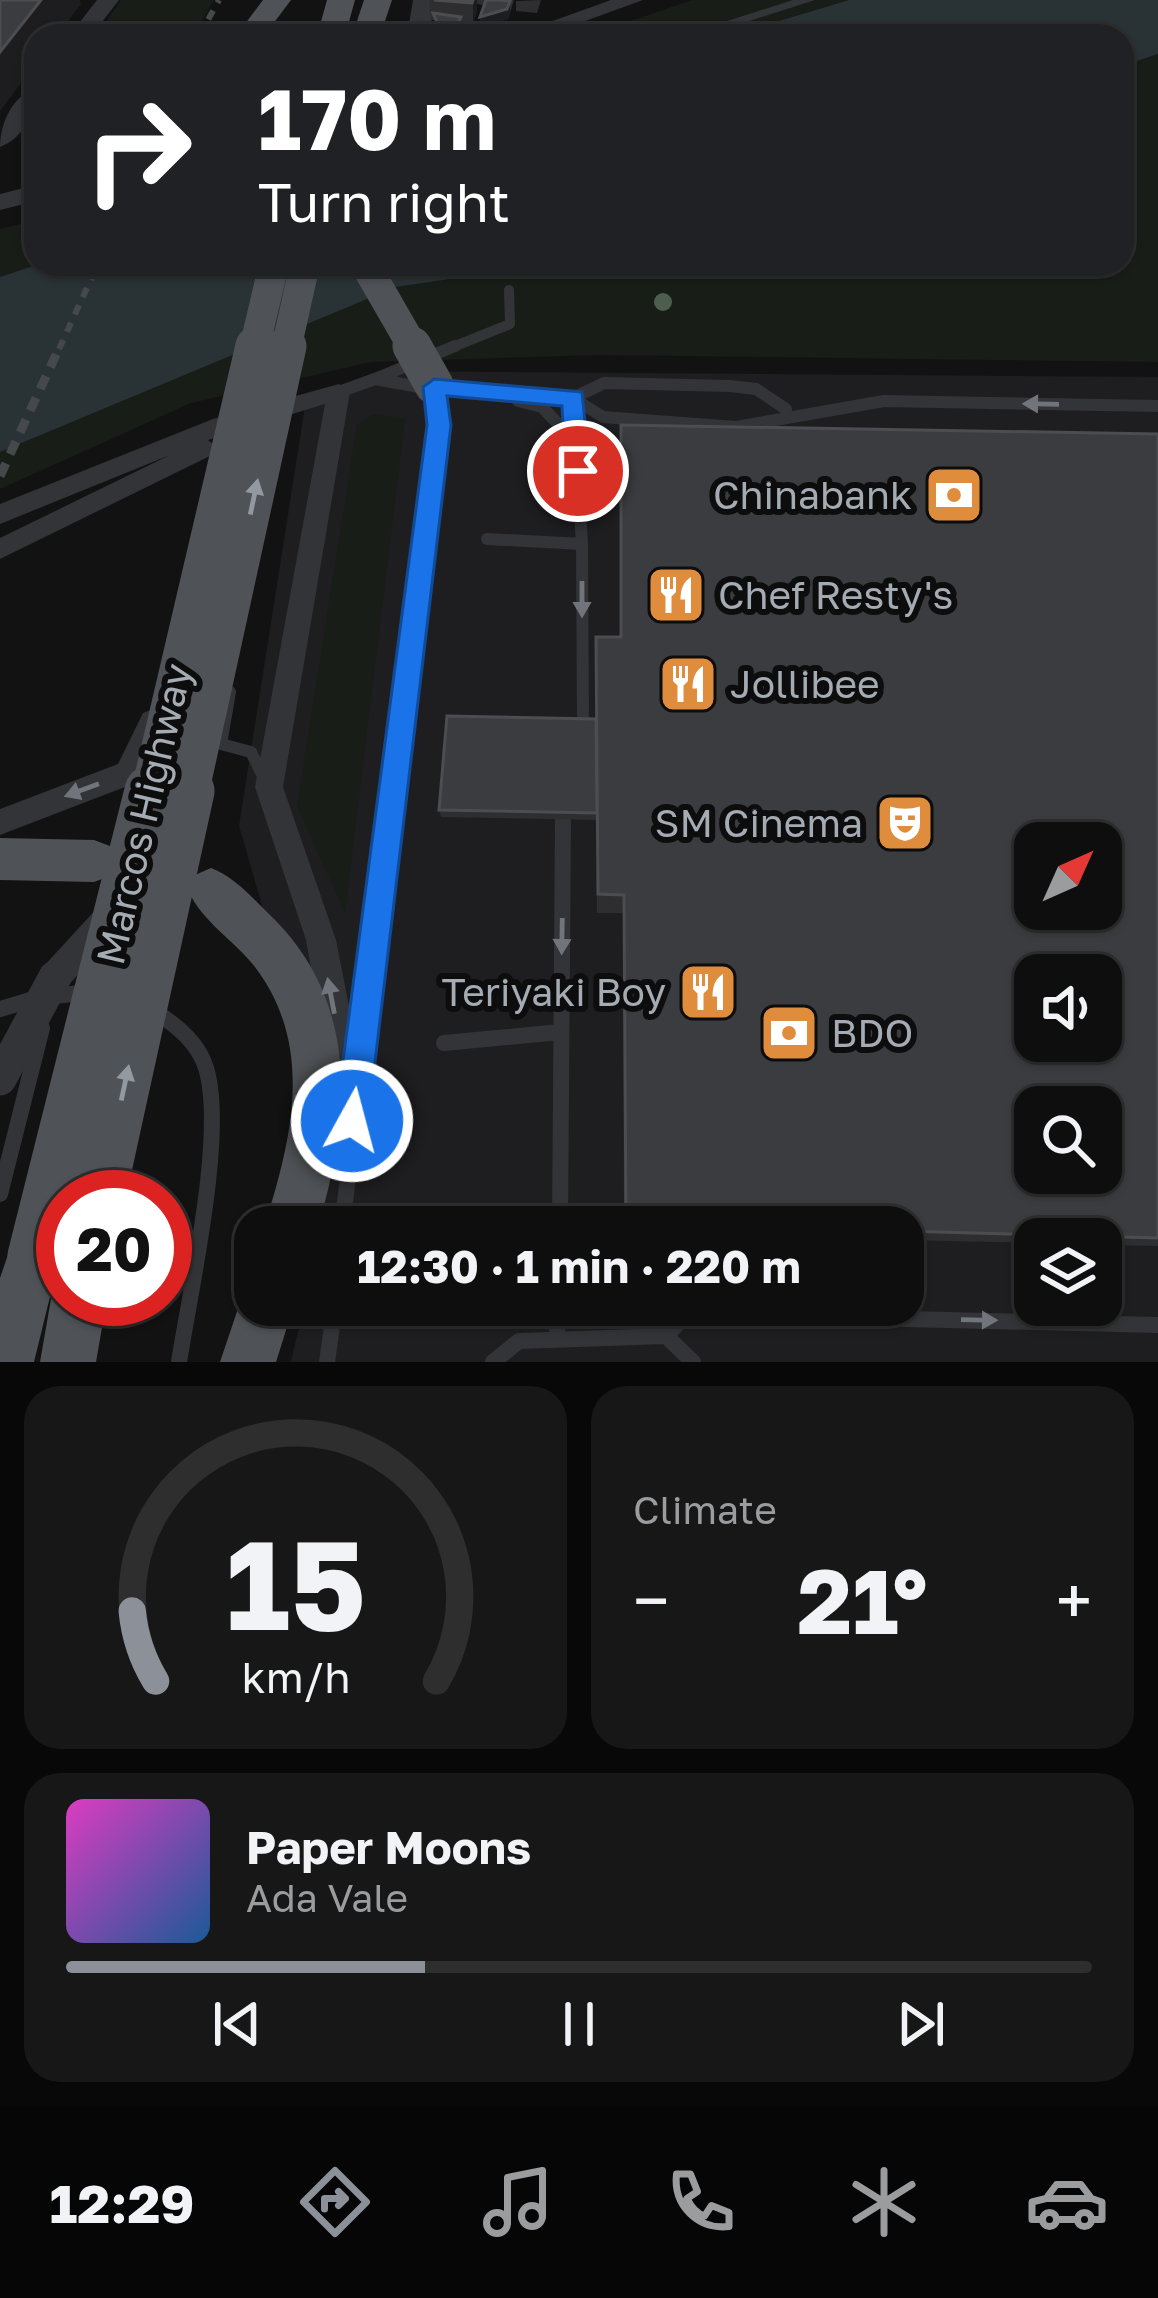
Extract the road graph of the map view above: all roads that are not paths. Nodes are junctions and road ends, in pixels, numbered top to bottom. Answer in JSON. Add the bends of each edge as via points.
{"nodes":[{"id":1,"x":108,"y":0,"type":"edge"},
{"id":2,"x":632,"y":0,"type":"edge"},
{"id":3,"x":808,"y":0,"type":"edge"},
{"id":4,"x":89,"y":24,"type":"edge"},
{"id":5,"x":559,"y":24,"type":"edge"},
{"id":6,"x":728,"y":24,"type":"edge"},
{"id":7,"x":24,"y":109,"type":"edge"},
{"id":8,"x":0,"y":140,"type":"edge"},
{"id":9,"x":271,"y":276,"type":"edge"},
{"id":10,"x":302,"y":276,"type":"edge"},
{"id":11,"x":372,"y":276,"type":"edge"},
{"id":12,"x":509,"y":290,"type":"dead end"},
{"id":13,"x":375,"y":379,"type":"junction"},
{"id":14,"x":434,"y":386,"type":"junction"},
{"id":15,"x":339,"y":392,"type":"junction"},
{"id":16,"x":573,"y":398,"type":"junction"},
{"id":17,"x":1158,"y":406,"type":"edge"},
{"id":18,"x":786,"y":409,"type":"dead end"},
{"id":19,"x":736,"y":427,"type":"junction"},
{"id":20,"x":562,"y":429,"type":"dead end"},
{"id":21,"x":822,"y":429,"type":"edge"},
{"id":22,"x":218,"y":434,"type":"junction"},
{"id":23,"x":0,"y":514,"type":"edge"},
{"id":24,"x":487,"y":539,"type":"dead end"},
{"id":25,"x":582,"y":544,"type":"junction"},
{"id":26,"x":0,"y":549,"type":"edge"},
{"id":27,"x":184,"y":596,"type":"junction"},
{"id":28,"x":234,"y":675,"type":"dead end"},
{"id":29,"x":165,"y":677,"type":"junction"},
{"id":30,"x":583,"y":727,"type":"edge"},
{"id":31,"x":221,"y":743,"type":"junction"},
{"id":32,"x":128,"y":773,"type":"junction"},
{"id":33,"x":269,"y":787,"type":"junction"},
{"id":34,"x":563,"y":819,"type":"edge"},
{"id":35,"x":0,"y":822,"type":"edge"},
{"id":36,"x":0,"y":859,"type":"edge"},
{"id":37,"x":110,"y":880,"type":"junction"},
{"id":38,"x":211,"y":890,"type":"dead end"},
{"id":39,"x":56,"y":977,"type":"junction"},
{"id":40,"x":0,"y":1009,"type":"edge"},
{"id":41,"x":560,"y":1032,"type":"junction"},
{"id":42,"x":444,"y":1043,"type":"dead end"},
{"id":43,"x":0,"y":1078,"type":"edge"},
{"id":44,"x":316,"y":1151,"type":"junction"},
{"id":45,"x":106,"y":1170,"type":"edge"},
{"id":46,"x":0,"y":1194,"type":"edge"},
{"id":47,"x":298,"y":1206,"type":"edge"},
{"id":48,"x":343,"y":1206,"type":"edge"},
{"id":49,"x":560,"y":1206,"type":"edge"},
{"id":50,"x":1158,"y":1324,"type":"edge"},
{"id":51,"x":74,"y":1326,"type":"edge"},
{"id":52,"x":259,"y":1326,"type":"edge"},
{"id":53,"x":332,"y":1326,"type":"edge"},
{"id":54,"x":557,"y":1326,"type":"edge"},
{"id":55,"x":665,"y":1336,"type":"junction"},
{"id":56,"x":557,"y":1337,"type":"junction"},
{"id":57,"x":6,"y":1362,"type":"edge"},
{"id":58,"x":68,"y":1362,"type":"edge"},
{"id":59,"x":179,"y":1362,"type":"edge"},
{"id":60,"x":248,"y":1362,"type":"edge"},
{"id":61,"x":327,"y":1362,"type":"edge"},
{"id":62,"x":493,"y":1362,"type":"edge"},
{"id":63,"x":693,"y":1362,"type":"edge"}],
"edges":[{"from":1,"to":4,"type":"street"},
{"from":2,"to":5,"type":"street"},
{"from":3,"to":6,"type":"street"},
{"from":7,"to":8,"type":"street"},
{"from":9,"to":37,"type":"main road","name":"Marcos Highway","bridge":true},
{"from":45,"to":10,"type":"main road","name":"Marcos Highway","one_way":true,"bridge":true},
{"from":11,"to":14,"type":"main road","bridge":true},
{"from":12,"to":13,"type":"lane","via":[[510,324]]},
{"from":13,"to":15,"type":"lane"},
{"from":13,"to":20,"type":"lane","via":[[542,407]]},
{"from":14,"to":16,"type":"lane"},
{"from":14,"to":48,"type":"lane","bridge":true,"via":[[439,425]]},
{"from":15,"to":22,"type":"street"},
{"from":15,"to":33,"type":"street"},
{"from":16,"to":18,"type":"lane","via":[[604,383],[730,386],[756,389]]},
{"from":16,"to":19,"type":"lane","via":[[603,417]]},
{"from":16,"to":25,"type":"lane"},
{"from":17,"to":19,"type":"lane","one_way":true,"via":[[884,401]]},
{"from":19,"to":21,"type":"lane"},
{"from":22,"to":23,"type":"street"},
{"from":22,"to":26,"type":"street"},
{"from":22,"to":27,"type":"street"},
{"from":24,"to":25,"type":"lane"},
{"from":25,"to":30,"type":"lane","one_way":true},
{"from":27,"to":29,"type":"street"},
{"from":27,"to":29,"type":"lane","via":[[251,574],[238,652]]},
{"from":28,"to":31,"type":"lane"},
{"from":29,"to":32,"type":"street","via":[[149,737]]},
{"from":31,"to":32,"type":"lane"},
{"from":31,"to":33,"type":"lane","via":[[251,752]]},
{"from":32,"to":35,"type":"street","one_way":true},
{"from":44,"to":33,"type":"street","one_way":true,"via":[[335,1096],[338,1032],[321,940]]},
{"from":34,"to":41,"type":"lane","one_way":true},
{"from":36,"to":37,"type":"main road"},
{"from":37,"to":39,"type":"street","bridge":true},
{"from":37,"to":57,"type":"main road","name":"Marcos Highway","bridge":true},
{"from":38,"to":44,"type":"main road","via":[[272,950],[305,1003],[321,1071]]},
{"from":39,"to":43,"type":"street","bridge":true},
{"from":39,"to":46,"type":"lane","bridge":true},
{"from":40,"to":59,"type":"lane","via":[[64,993],[121,997],[180,1030],[208,1072],[209,1145]]},
{"from":41,"to":42,"type":"lane"},
{"from":41,"to":49,"type":"lane"},
{"from":44,"to":47,"type":"main road"},
{"from":55,"to":50,"type":"lane","one_way":true,"via":[[694,1306]]},
{"from":51,"to":58,"type":"main road"},
{"from":52,"to":60,"type":"main road"},
{"from":53,"to":61,"type":"lane"},
{"from":54,"to":56,"type":"lane"},
{"from":55,"to":56,"type":"lane"},
{"from":55,"to":63,"type":"lane"},
{"from":56,"to":62,"type":"lane","via":[[520,1341]]}]}
